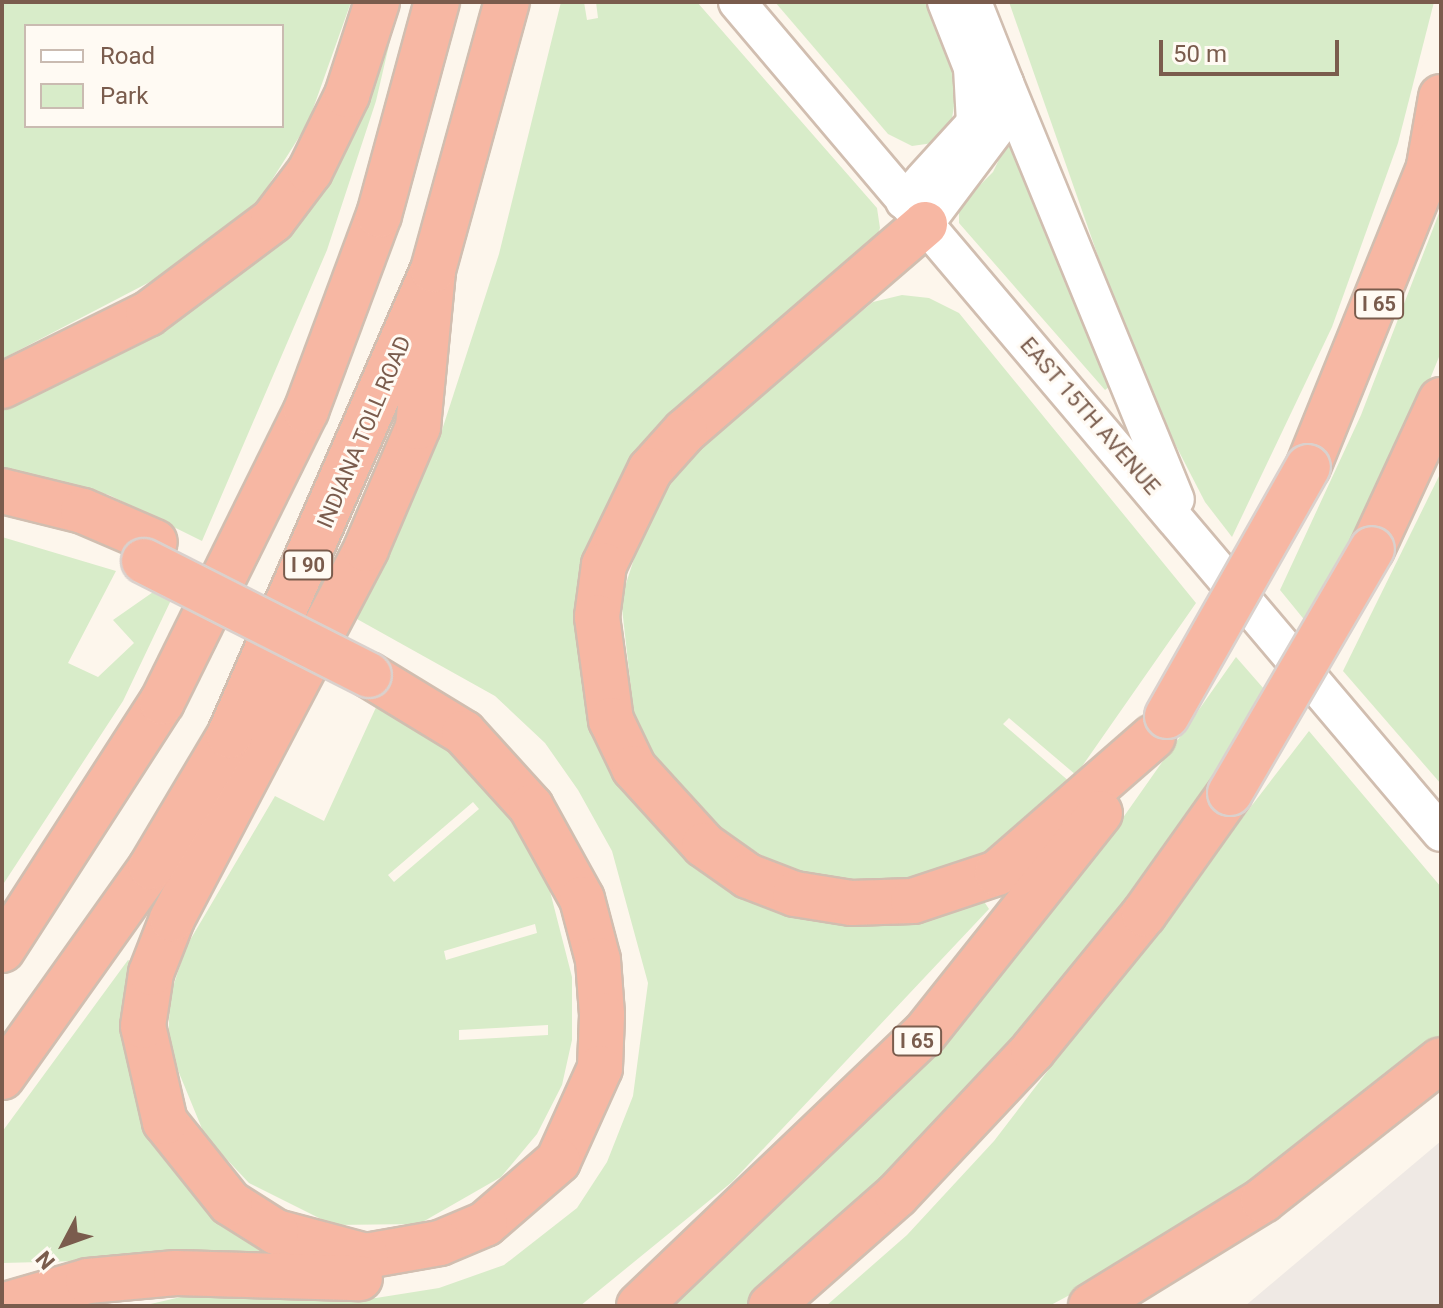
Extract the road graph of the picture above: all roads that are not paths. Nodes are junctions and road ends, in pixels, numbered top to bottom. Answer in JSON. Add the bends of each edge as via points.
{"nodes":[{"id":1,"x":377,"y":2,"type":"edge"},
{"id":2,"x":437,"y":2,"type":"edge"},
{"id":3,"x":507,"y":2,"type":"edge"},
{"id":4,"x":737,"y":2,"type":"edge"},
{"id":5,"x":946,"y":2,"type":"edge"},
{"id":6,"x":973,"y":2,"type":"edge"},
{"id":7,"x":1005,"y":83,"type":"junction"},
{"id":8,"x":1441,"y":97,"type":"edge"},
{"id":9,"x":1441,"y":138,"type":"edge"},
{"id":10,"x":1426,"y":186,"type":"junction"},
{"id":11,"x":914,"y":213,"type":"junction"},
{"id":12,"x":433,"y":270,"type":"junction"},
{"id":13,"x":2,"y":386,"type":"edge"},
{"id":14,"x":1441,"y":400,"type":"edge"},
{"id":15,"x":2,"y":491,"type":"edge"},
{"id":16,"x":2,"y":515,"type":"edge"},
{"id":17,"x":1191,"y":533,"type":"junction"},
{"id":18,"x":149,"y":551,"type":"junction"},
{"id":19,"x":374,"y":665,"type":"junction"},
{"id":20,"x":1160,"y":726,"type":"junction"},
{"id":21,"x":1441,"y":833,"type":"edge"},
{"id":22,"x":2,"y":950,"type":"edge"},
{"id":23,"x":1441,"y":1060,"type":"edge"},
{"id":24,"x":2,"y":1077,"type":"edge"},
{"id":25,"x":2,"y":1306,"type":"edge"},
{"id":26,"x":639,"y":1306,"type":"edge"},
{"id":27,"x":771,"y":1306,"type":"edge"},
{"id":28,"x":1091,"y":1306,"type":"edge"}],
"edges":[{"from":1,"to":13,"type":"highway","via":[[347,95],[310,171],[273,220],[148,314]]},
{"from":2,"to":22,"type":"highway","via":[[379,215],[306,411],[162,702]]},
{"from":3,"to":12,"type":"highway","name":"INDIANA TOLL ROAD","number":"I 90"},
{"from":4,"to":11,"type":"street","name":"EAST 15TH AVENUE"},
{"from":5,"to":11,"type":"street","via":[[972,68],[975,123]]},
{"from":6,"to":7,"type":"street"},
{"from":7,"to":11,"type":"street","via":[[1000,124],[986,151]]},
{"from":7,"to":17,"type":"street"},
{"from":8,"to":10,"type":"highway"},
{"from":9,"to":10,"type":"highway","number":"I 65"},
{"from":10,"to":20,"type":"highway","number":"I 65","bridge":true,"via":[[1308,467]]},
{"from":11,"to":17,"type":"street","name":"EAST 15TH AVENUE"},
{"from":11,"to":20,"type":"highway","via":[[650,470],[604,565],[597,617],[611,720],[634,768],[704,845],[748,876],[795,894],[851,903],[913,901],[997,873]]},
{"from":12,"to":19,"type":"highway","via":[[418,427],[366,549],[172,919],[151,973],[143,1026],[148,1074],[165,1122],[230,1203],[276,1232],[366,1256],[440,1243],[485,1224],[558,1161],[600,1068],[602,1015],[598,960],[582,899],[531,807],[464,733]]},
{"from":12,"to":24,"type":"highway","name":"INDIANA TOLL ROAD","number":"I 90","via":[[229,736],[151,867]]},
{"from":14,"to":27,"type":"highway","bridge":true,"via":[[1372,549],[1230,793],[1033,1050],[897,1195]]},
{"from":15,"to":18,"type":"highway","via":[[83,511]]},
{"from":16,"to":18,"type":"highway"},
{"from":17,"to":21,"type":"street","name":"EAST 15TH AVENUE"},
{"from":18,"to":19,"type":"highway"},
{"from":19,"to":25,"type":"highway","via":[[454,700],[516,751],[582,838],[599,873],[623,960],[628,1023],[622,1077],[602,1130],[575,1176],[540,1213],[501,1243],[459,1262],[367,1278],[176,1273],[88,1281]]},
{"from":20,"to":26,"type":"highway","number":"I 65","via":[[1004,942],[925,1033]]},
{"from":23,"to":28,"type":"highway","via":[[1263,1200]]}]}
